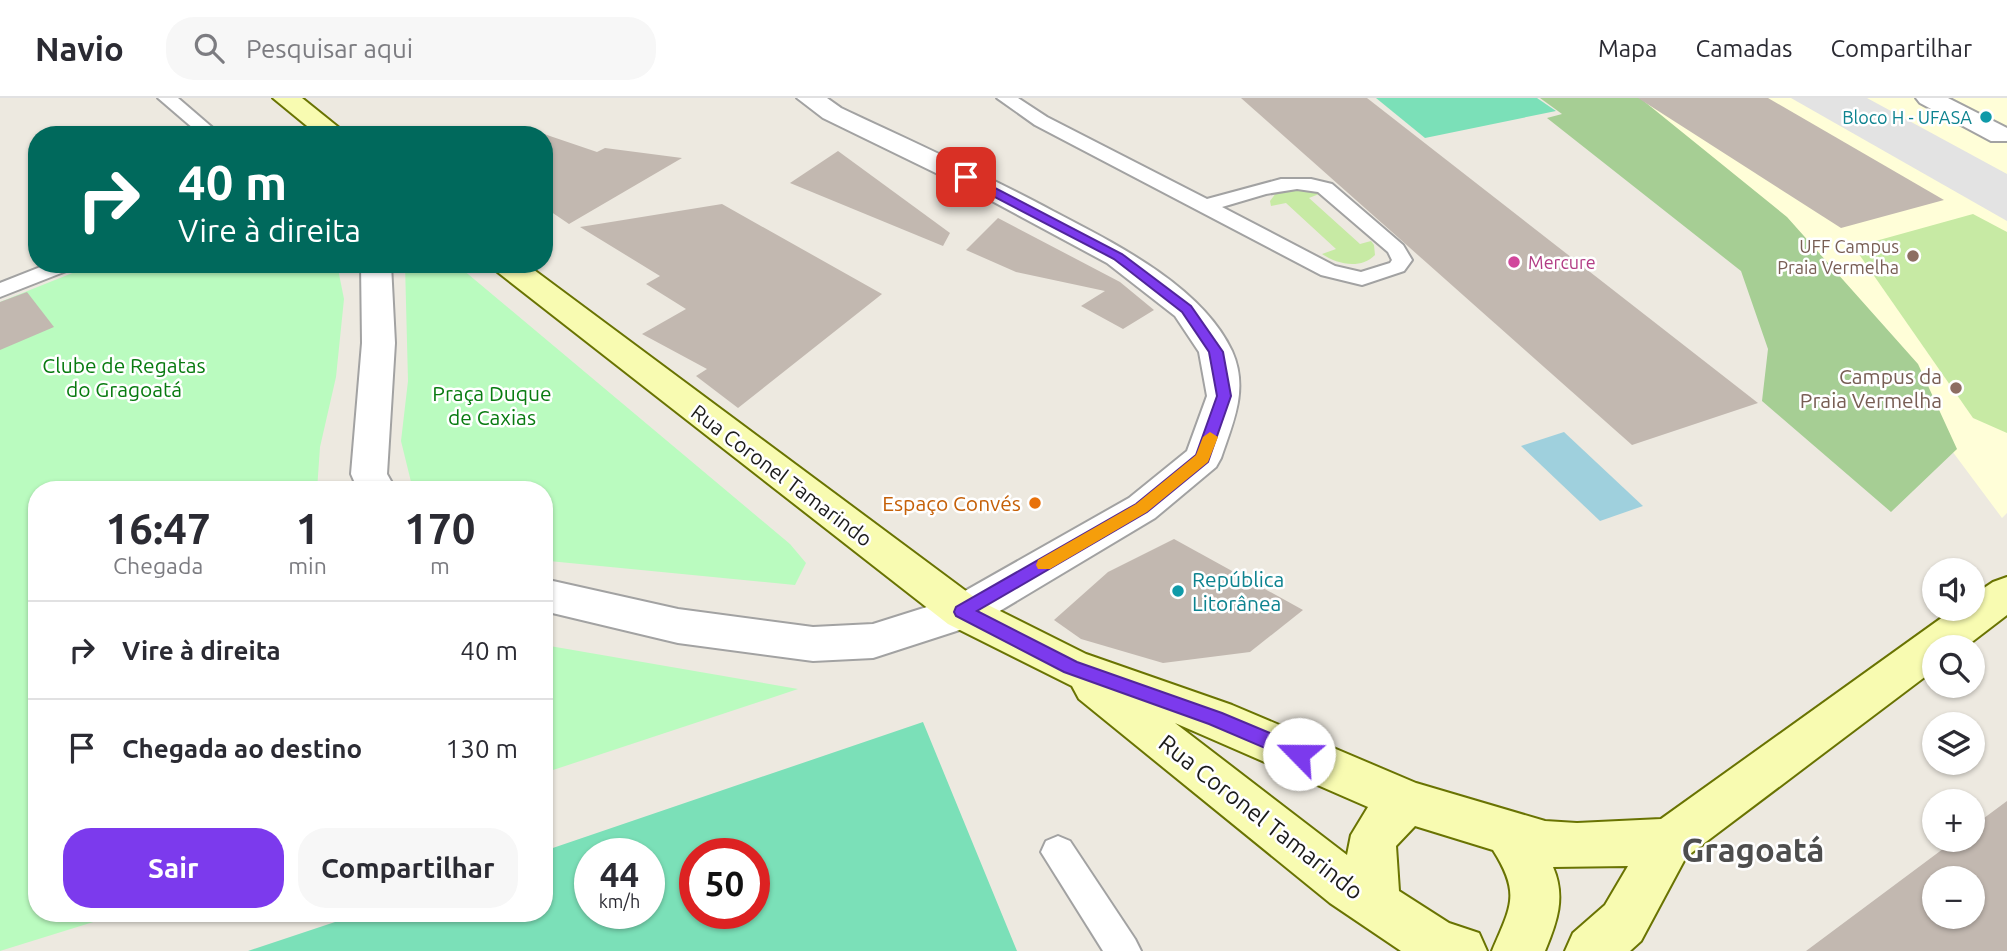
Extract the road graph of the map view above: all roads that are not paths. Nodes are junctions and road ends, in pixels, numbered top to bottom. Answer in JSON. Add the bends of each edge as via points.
{"nodes":[{"id":1,"x":167,"y":98,"type":"edge"},
{"id":2,"x":286,"y":98,"type":"edge"},
{"id":3,"x":810,"y":98,"type":"edge"},
{"id":4,"x":1006,"y":98,"type":"edge"},
{"id":5,"x":1929,"y":98,"type":"edge"},
{"id":6,"x":201,"y":126,"type":"edge"},
{"id":7,"x":323,"y":126,"type":"edge"},
{"id":8,"x":2000,"y":135,"type":"dead end"},
{"id":9,"x":1203,"y":206,"type":"junction"},
{"id":10,"x":45,"y":273,"type":"edge"},
{"id":11,"x":377,"y":273,"type":"edge"},
{"id":12,"x":518,"y":273,"type":"edge"},
{"id":13,"x":0,"y":291,"type":"edge"},
{"id":14,"x":372,"y":481,"type":"edge"},
{"id":15,"x":2007,"y":593,"type":"edge"},
{"id":16,"x":553,"y":596,"type":"edge"},
{"id":17,"x":962,"y":612,"type":"junction"},
{"id":18,"x":1071,"y":667,"type":"junction"},
{"id":19,"x":1410,"y":803,"type":"junction"},
{"id":20,"x":1508,"y":832,"type":"junction"},
{"id":21,"x":1669,"y":841,"type":"junction"},
{"id":22,"x":1058,"y":852,"type":"dead end"},
{"id":23,"x":1377,"y":906,"type":"junction"},
{"id":24,"x":1123,"y":951,"type":"edge"},
{"id":25,"x":1461,"y":951,"type":"edge"},
{"id":26,"x":1518,"y":951,"type":"edge"},
{"id":27,"x":1591,"y":951,"type":"edge"}],
"edges":[{"from":1,"to":6,"type":"lane"},
{"from":2,"to":7,"type":"main road"},
{"from":3,"to":17,"type":"street","via":[[1118,257],[1186,309],[1216,352],[1224,396],[1203,458],[1142,508]]},
{"from":4,"to":9,"type":"lane"},
{"from":5,"to":8,"type":"street"},
{"from":9,"to":9,"type":"lane","via":[[1289,183],[1314,183],[1396,249],[1402,260],[1381,275],[1348,278]]},
{"from":10,"to":13,"type":"lane"},
{"from":11,"to":14,"type":"street","via":[[379,355],[369,474]]},
{"from":12,"to":17,"type":"main road","name":"Rua Coronel Tamarindo"},
{"from":15,"to":21,"type":"main road"},
{"from":16,"to":17,"type":"street","via":[[678,626],[813,644],[873,642]]},
{"from":17,"to":18,"type":"main road","name":"Rua Coronel Tamarindo"},
{"from":18,"to":19,"type":"main road","name":"Rua Coronel Tamarindo","via":[[1216,719]]},
{"from":18,"to":23,"type":"main road","name":"Rua Coronel Tamarindo"},
{"from":19,"to":20,"type":"main road","name":"Rua Coronel Tamarindo"},
{"from":19,"to":23,"type":"main road","via":[[1387,816],[1373,838],[1371,867]]},
{"from":20,"to":21,"type":"main road","name":"Rua Coronel Tamarindo","via":[[1545,844],[1577,846]]},
{"from":20,"to":26,"type":"main road","via":[[1529,862],[1538,896]]},
{"from":21,"to":27,"type":"main road","via":[[1622,923]]},
{"from":22,"to":24,"type":"lane"},
{"from":23,"to":25,"type":"main road","name":"Rua Coronel Tamarindo","via":[[1439,946]]}]}
